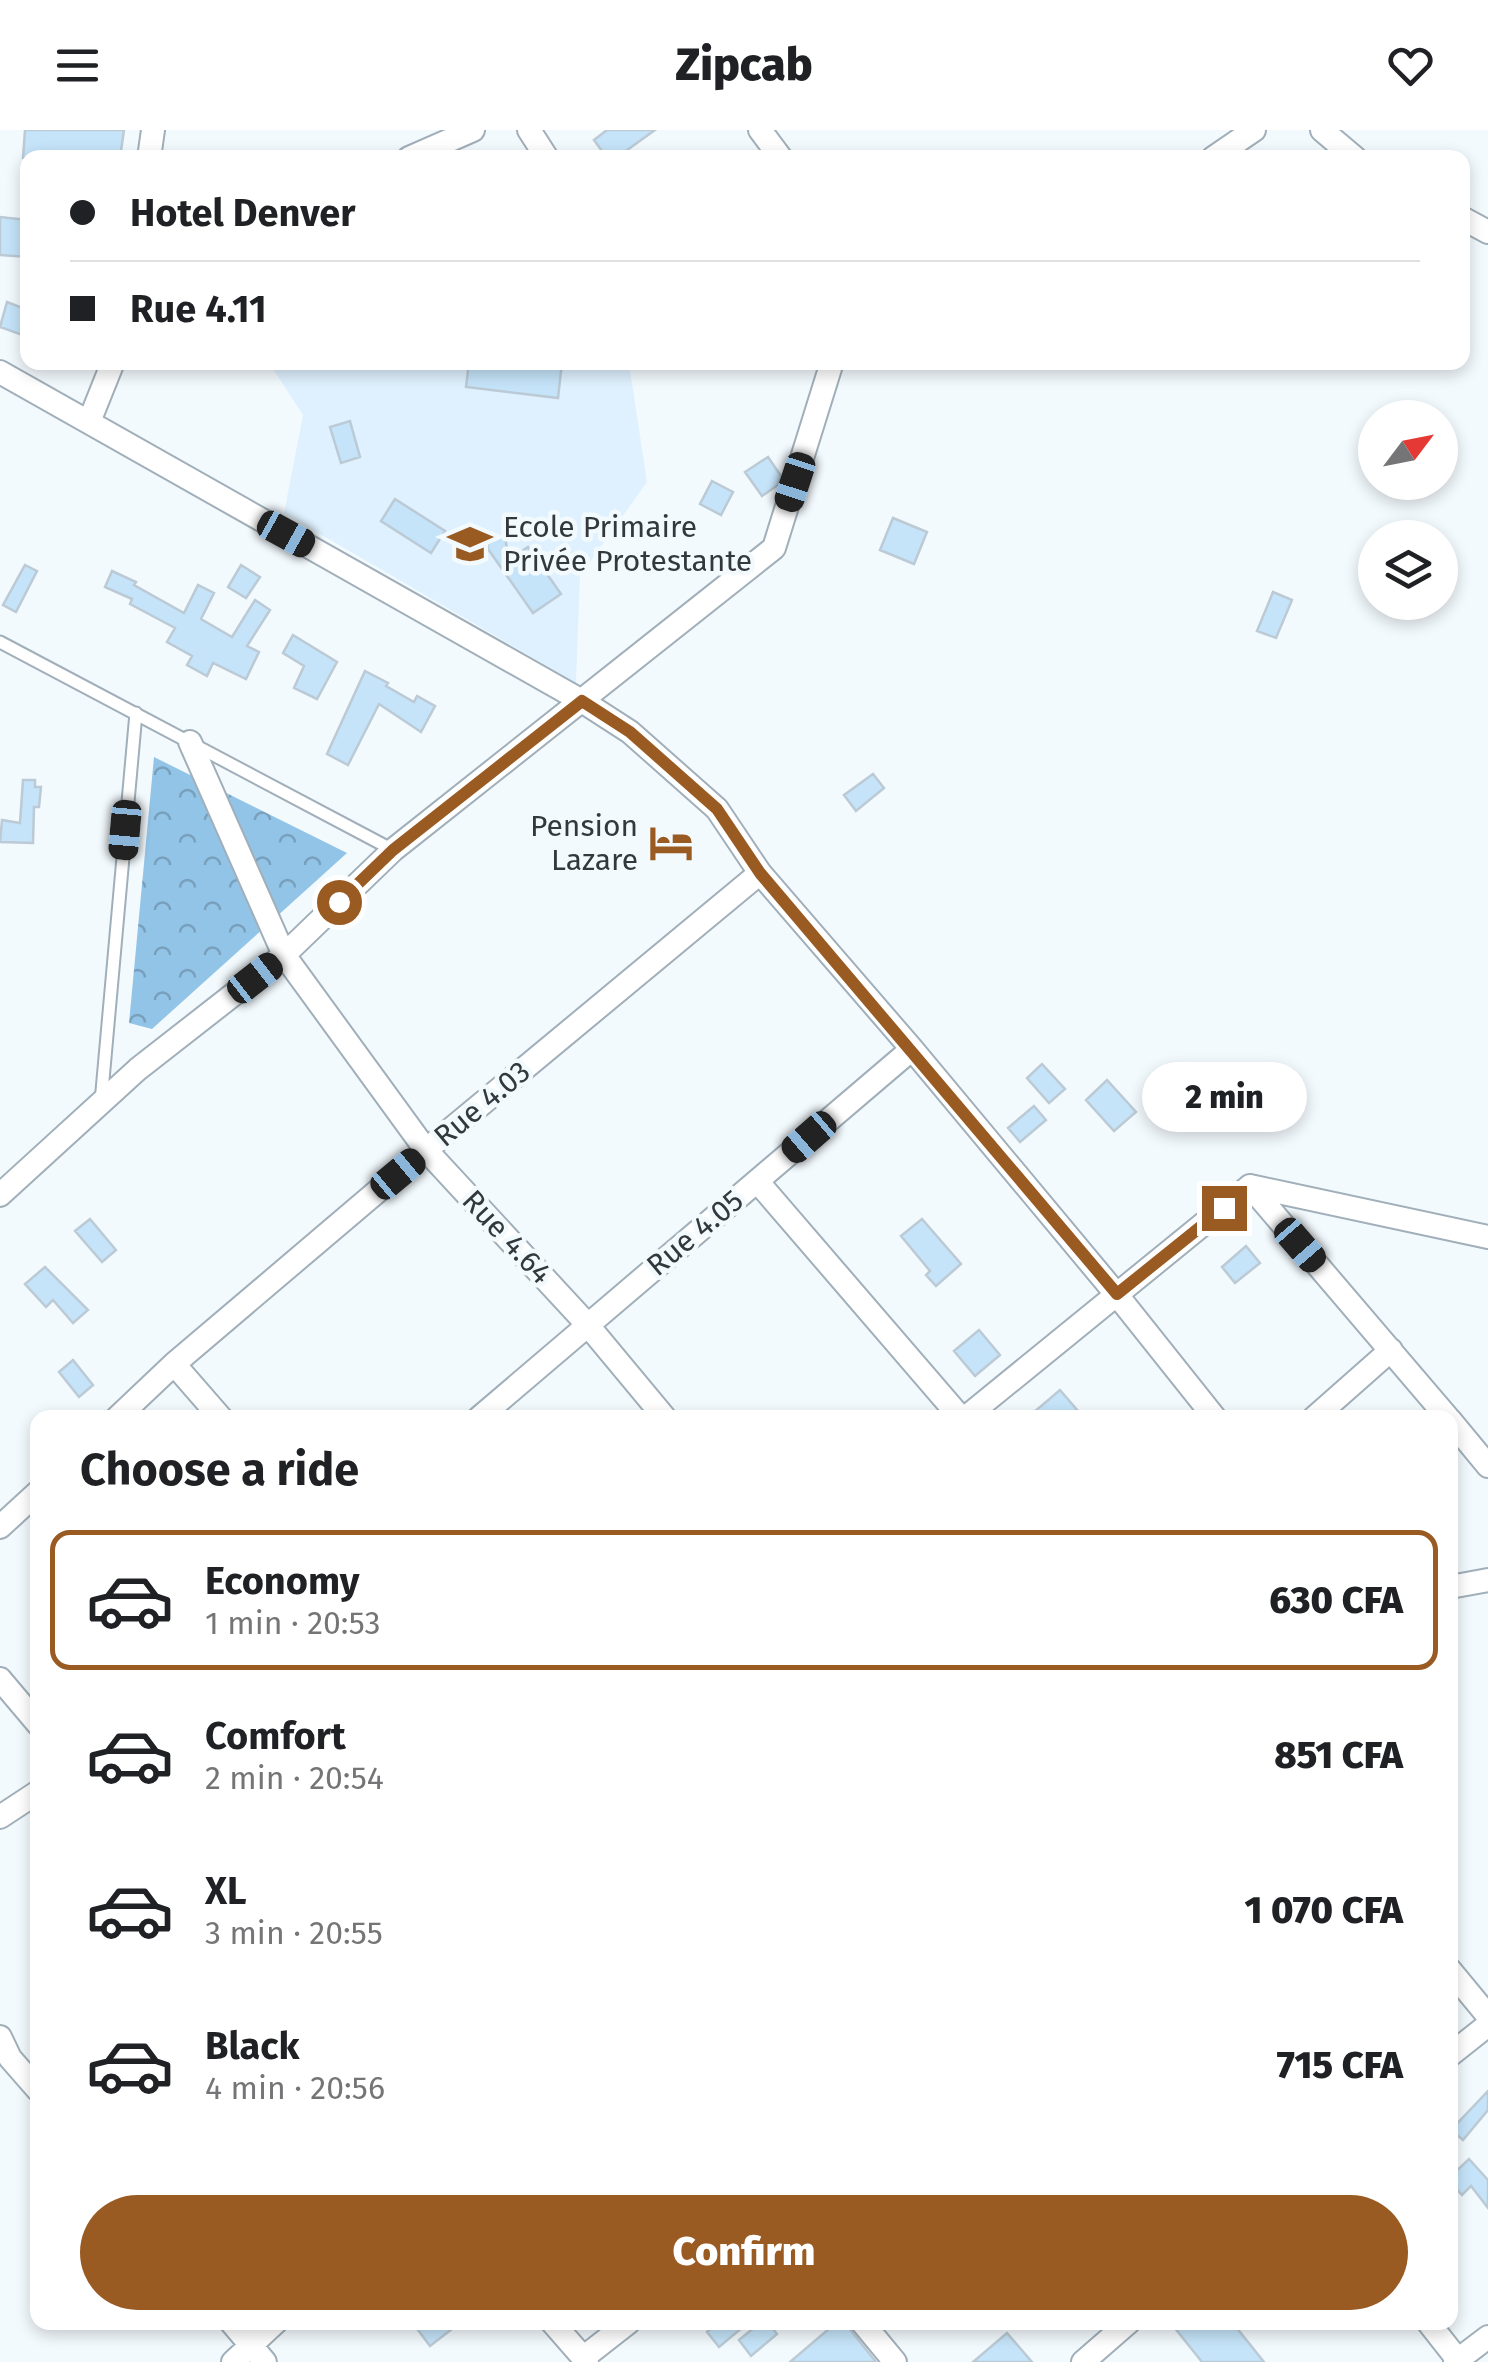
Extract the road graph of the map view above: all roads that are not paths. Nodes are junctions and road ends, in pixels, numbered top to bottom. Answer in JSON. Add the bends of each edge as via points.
{"nodes":[{"id":1,"x":473,"y":130,"type":"edge"},
{"id":2,"x":1254,"y":130,"type":"edge"},
{"id":3,"x":1322,"y":130,"type":"edge"},
{"id":4,"x":427,"y":150,"type":"edge"},
{"id":5,"x":1225,"y":150,"type":"edge"},
{"id":6,"x":1346,"y":150,"type":"edge"},
{"id":7,"x":110,"y":370,"type":"edge"},
{"id":8,"x":830,"y":370,"type":"edge"},
{"id":9,"x":0,"y":372,"type":"edge"},
{"id":10,"x":89,"y":422,"type":"junction"},
{"id":11,"x":0,"y":642,"type":"edge"},
{"id":12,"x":582,"y":701,"type":"junction"},
{"id":13,"x":136,"y":713,"type":"junction"},
{"id":14,"x":190,"y":742,"type":"junction"},
{"id":15,"x":393,"y":850,"type":"junction"},
{"id":16,"x":760,"y":873,"type":"junction"},
{"id":17,"x":284,"y":955,"type":"junction"},
{"id":18,"x":912,"y":1049,"type":"junction"},
{"id":19,"x":100,"y":1103,"type":"junction"},
{"id":20,"x":426,"y":1150,"type":"junction"},
{"id":21,"x":757,"y":1181,"type":"junction"},
{"id":22,"x":1250,"y":1186,"type":"junction"},
{"id":23,"x":0,"y":1195,"type":"edge"},
{"id":24,"x":1488,"y":1237,"type":"edge"},
{"id":25,"x":1117,"y":1294,"type":"junction"},
{"id":26,"x":586,"y":1323,"type":"junction"},
{"id":27,"x":1391,"y":1350,"type":"junction"},
{"id":28,"x":174,"y":1364,"type":"junction"},
{"id":29,"x":125,"y":1410,"type":"edge"},
{"id":30,"x":214,"y":1410,"type":"edge"},
{"id":31,"x":487,"y":1410,"type":"edge"},
{"id":32,"x":658,"y":1410,"type":"edge"},
{"id":33,"x":956,"y":1410,"type":"edge"},
{"id":34,"x":973,"y":1410,"type":"edge"},
{"id":35,"x":1209,"y":1410,"type":"edge"},
{"id":36,"x":1323,"y":1410,"type":"edge"},
{"id":37,"x":1441,"y":1410,"type":"edge"},
{"id":38,"x":1458,"y":1430,"type":"edge"},
{"id":39,"x":1488,"y":1466,"type":"edge"},
{"id":40,"x":30,"y":1499,"type":"edge"},
{"id":41,"x":0,"y":1527,"type":"edge"},
{"id":42,"x":1488,"y":1580,"type":"edge"},
{"id":43,"x":1458,"y":1586,"type":"edge"},
{"id":44,"x":0,"y":1679,"type":"edge"},
{"id":45,"x":30,"y":1715,"type":"edge"},
{"id":46,"x":30,"y":1797,"type":"edge"},
{"id":47,"x":0,"y":1817,"type":"edge"},
{"id":48,"x":1458,"y":1980,"type":"edge"},
{"id":49,"x":1488,"y":2016,"type":"edge"},
{"id":50,"x":1488,"y":2025,"type":"edge"},
{"id":51,"x":0,"y":2038,"type":"edge"},
{"id":52,"x":1458,"y":2049,"type":"edge"},
{"id":53,"x":30,"y":2081,"type":"edge"},
{"id":54,"x":238,"y":2330,"type":"edge"},
{"id":55,"x":271,"y":2330,"type":"edge"},
{"id":56,"x":559,"y":2330,"type":"edge"},
{"id":57,"x":619,"y":2330,"type":"edge"},
{"id":58,"x":869,"y":2330,"type":"edge"},
{"id":59,"x":1116,"y":2330,"type":"edge"},
{"id":60,"x":1434,"y":2330,"type":"edge"},
{"id":61,"x":1488,"y":2336,"type":"edge"},
{"id":62,"x":257,"y":2354,"type":"edge"},
{"id":63,"x":585,"y":2360,"type":"edge"},
{"id":64,"x":1456,"y":2361,"type":"edge"},
{"id":65,"x":232,"y":2362,"type":"edge"},
{"id":66,"x":896,"y":2362,"type":"edge"},
{"id":67,"x":1083,"y":2362,"type":"edge"}],
"edges":[{"from":1,"to":4,"type":"street"},
{"from":2,"to":5,"type":"street"},
{"from":3,"to":6,"type":"street"},
{"from":7,"to":10,"type":"street"},
{"from":8,"to":12,"type":"street","via":[[774,548]]},
{"from":9,"to":10,"type":"street"},
{"from":10,"to":12,"type":"street"},
{"from":11,"to":13,"type":"lane"},
{"from":12,"to":15,"type":"street"},
{"from":12,"to":16,"type":"street","via":[[630,732],[717,809]]},
{"from":13,"to":14,"type":"lane"},
{"from":13,"to":19,"type":"lane"},
{"from":14,"to":15,"type":"lane"},
{"from":14,"to":17,"type":"street","name":"Rue 4.64"},
{"from":15,"to":17,"type":"street"},
{"from":16,"to":18,"type":"street"},
{"from":16,"to":20,"type":"street","name":"Rue 4.03"},
{"from":17,"to":19,"type":"street"},
{"from":17,"to":20,"type":"street","name":"Rue 4.64"},
{"from":18,"to":21,"type":"street","name":"Rue 4.05"},
{"from":18,"to":25,"type":"street"},
{"from":19,"to":23,"type":"street"},
{"from":20,"to":26,"type":"street","name":"Rue 4.64"},
{"from":20,"to":28,"type":"street","name":"Rue 4.03"},
{"from":21,"to":26,"type":"street","name":"Rue 4.05"},
{"from":21,"to":33,"type":"street"},
{"from":22,"to":24,"type":"street"},
{"from":22,"to":25,"type":"street"},
{"from":22,"to":27,"type":"street"},
{"from":25,"to":34,"type":"street"},
{"from":25,"to":35,"type":"street"},
{"from":26,"to":31,"type":"street","name":"Rue 4.05"},
{"from":26,"to":32,"type":"street","name":"Rue 4.64"},
{"from":27,"to":36,"type":"street"},
{"from":27,"to":37,"type":"street"},
{"from":28,"to":29,"type":"street","name":"Rue 4.03"},
{"from":28,"to":30,"type":"street"},
{"from":38,"to":39,"type":"street"},
{"from":40,"to":41,"type":"street"},
{"from":42,"to":43,"type":"street"},
{"from":44,"to":45,"type":"street"},
{"from":46,"to":47,"type":"street"},
{"from":48,"to":49,"type":"street"},
{"from":50,"to":52,"type":"street"},
{"from":51,"to":53,"type":"street"},
{"from":54,"to":62,"type":"street"},
{"from":55,"to":62,"type":"street"},
{"from":56,"to":63,"type":"street"},
{"from":57,"to":63,"type":"street"},
{"from":58,"to":66,"type":"street"},
{"from":59,"to":67,"type":"street"},
{"from":60,"to":64,"type":"street"},
{"from":61,"to":64,"type":"street"},
{"from":62,"to":65,"type":"street"}]}
